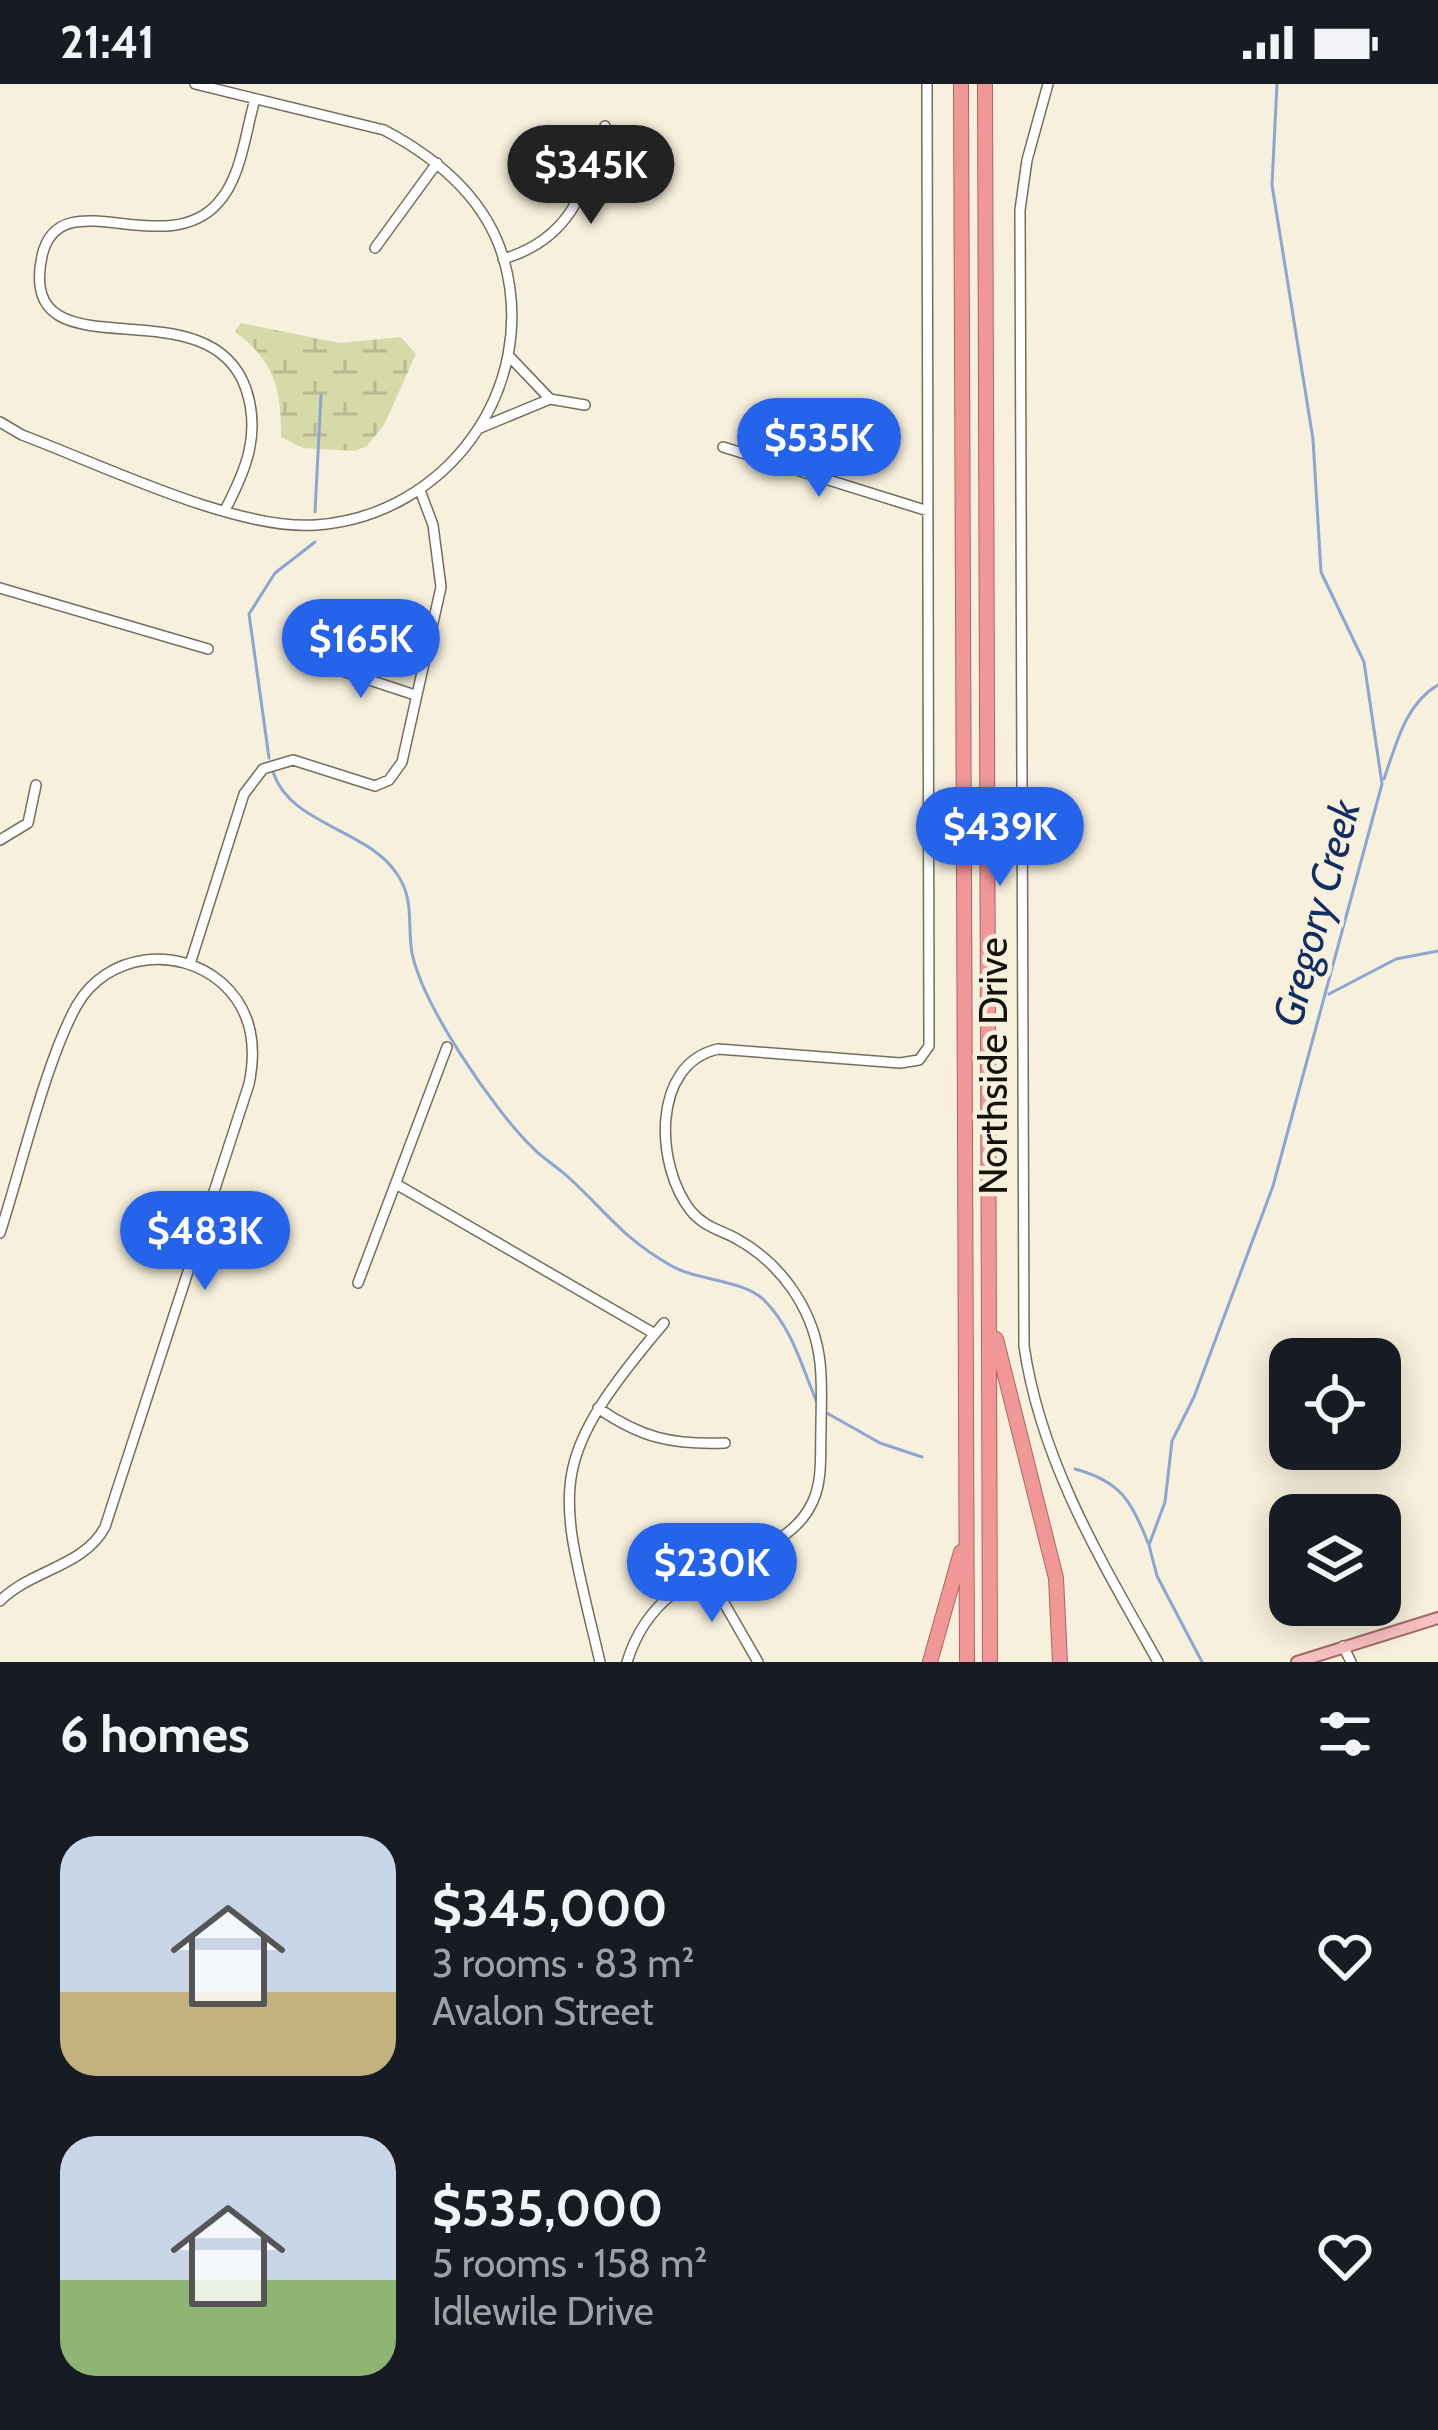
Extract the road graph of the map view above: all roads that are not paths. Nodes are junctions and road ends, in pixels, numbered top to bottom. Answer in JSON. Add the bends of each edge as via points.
{"nodes":[{"id":1,"x":195,"y":84,"type":"edge"},
{"id":2,"x":927,"y":84,"type":"edge"},
{"id":3,"x":962,"y":84,"type":"edge"},
{"id":4,"x":985,"y":84,"type":"edge"},
{"id":5,"x":1048,"y":84,"type":"edge"},
{"id":6,"x":254,"y":103,"type":"junction"},
{"id":7,"x":605,"y":126,"type":"dead end"},
{"id":8,"x":437,"y":163,"type":"junction"},
{"id":9,"x":375,"y":248,"type":"dead end"},
{"id":10,"x":503,"y":259,"type":"junction"},
{"id":11,"x":508,"y":355,"type":"junction"},
{"id":12,"x":550,"y":399,"type":"junction"},
{"id":13,"x":585,"y":406,"type":"dead end"},
{"id":14,"x":0,"y":422,"type":"edge"},
{"id":15,"x":480,"y":428,"type":"junction"},
{"id":16,"x":723,"y":447,"type":"dead end"},
{"id":17,"x":421,"y":493,"type":"junction"},
{"id":18,"x":225,"y":510,"type":"junction"},
{"id":19,"x":928,"y":511,"type":"junction"},
{"id":20,"x":0,"y":588,"type":"edge"},
{"id":21,"x":208,"y":649,"type":"dead end"},
{"id":22,"x":321,"y":664,"type":"dead end"},
{"id":23,"x":415,"y":695,"type":"junction"},
{"id":24,"x":36,"y":785,"type":"dead end"},
{"id":25,"x":0,"y":841,"type":"edge"},
{"id":26,"x":190,"y":964,"type":"junction"},
{"id":27,"x":447,"y":1047,"type":"dead end"},
{"id":28,"x":396,"y":1184,"type":"junction"},
{"id":29,"x":988,"y":1232,"type":"junction"},
{"id":30,"x":0,"y":1233,"type":"edge"},
{"id":31,"x":358,"y":1283,"type":"dead end"},
{"id":32,"x":664,"y":1324,"type":"dead end"},
{"id":33,"x":655,"y":1334,"type":"junction"},
{"id":34,"x":598,"y":1408,"type":"junction"},
{"id":35,"x":725,"y":1442,"type":"dead end"},
{"id":36,"x":966,"y":1499,"type":"junction"},
{"id":37,"x":705,"y":1570,"type":"junction"},
{"id":38,"x":0,"y":1601,"type":"edge"},
{"id":39,"x":1438,"y":1618,"type":"edge"},
{"id":40,"x":1343,"y":1646,"type":"junction"},
{"id":41,"x":600,"y":1662,"type":"edge"},
{"id":42,"x":627,"y":1662,"type":"edge"},
{"id":43,"x":758,"y":1662,"type":"edge"},
{"id":44,"x":930,"y":1662,"type":"edge"},
{"id":45,"x":967,"y":1662,"type":"edge"},
{"id":46,"x":990,"y":1662,"type":"edge"},
{"id":47,"x":1060,"y":1662,"type":"edge"},
{"id":48,"x":1158,"y":1662,"type":"edge"},
{"id":49,"x":1297,"y":1662,"type":"edge"},
{"id":50,"x":1351,"y":1662,"type":"edge"}],
"edges":[{"from":1,"to":6,"type":"street"},
{"from":2,"to":19,"type":"street"},
{"from":3,"to":36,"type":"highway"},
{"from":4,"to":29,"type":"highway"},
{"from":5,"to":48,"type":"street","name":"Northside Drive","via":[[1020,210],[1024,1346],[1071,1502]]},
{"from":6,"to":8,"type":"street","via":[[354,120]]},
{"from":6,"to":18,"type":"street","via":[[230,187],[201,217],[162,230],[77,220],[42,254],[40,288],[62,319],[192,335],[229,357],[251,404],[253,434]]},
{"from":7,"to":10,"type":"street","via":[[571,218],[541,244]]},
{"from":8,"to":9,"type":"street"},
{"from":8,"to":10,"type":"street","via":[[482,215]]},
{"from":10,"to":11,"type":"street"},
{"from":11,"to":12,"type":"street"},
{"from":11,"to":15,"type":"street"},
{"from":12,"to":13,"type":"street"},
{"from":12,"to":15,"type":"street"},
{"from":14,"to":18,"type":"street"},
{"from":15,"to":17,"type":"street"},
{"from":16,"to":19,"type":"street"},
{"from":17,"to":18,"type":"street","via":[[368,516],[311,526]]},
{"from":17,"to":23,"type":"street","via":[[442,587]]},
{"from":19,"to":37,"type":"street","via":[[929,1046],[920,1060],[900,1063],[718,1049],[688,1061],[672,1090],[668,1151],[688,1208],[781,1274],[819,1355],[820,1473],[805,1517],[769,1545]]},
{"from":20,"to":21,"type":"street"},
{"from":22,"to":23,"type":"street"},
{"from":23,"to":26,"type":"street","via":[[411,740],[389,780],[360,785],[293,760],[251,780]]},
{"from":24,"to":25,"type":"street","via":[[28,823]]},
{"from":26,"to":30,"type":"street","via":[[140,960],[105,976],[79,1002]]},
{"from":26,"to":38,"type":"street","via":[[231,991],[244,1012],[253,1035],[249,1084],[105,1528],[85,1552]]},
{"from":27,"to":28,"type":"street"},
{"from":28,"to":31,"type":"street"},
{"from":28,"to":33,"type":"street"},
{"from":29,"to":46,"type":"highway"},
{"from":29,"to":47,"type":"highway","via":[[1001,1374],[1056,1579]]},
{"from":32,"to":33,"type":"street"},
{"from":33,"to":34,"type":"street"},
{"from":34,"to":35,"type":"street","via":[[665,1443]]},
{"from":34,"to":41,"type":"street","via":[[566,1490]]},
{"from":36,"to":44,"type":"highway","via":[[950,1605]]},
{"from":36,"to":45,"type":"highway"},
{"from":37,"to":42,"type":"street","via":[[654,1613]]},
{"from":37,"to":43,"type":"street"},
{"from":39,"to":40,"type":"main road"},
{"from":40,"to":49,"type":"main road"},
{"from":40,"to":50,"type":"street"}]}
